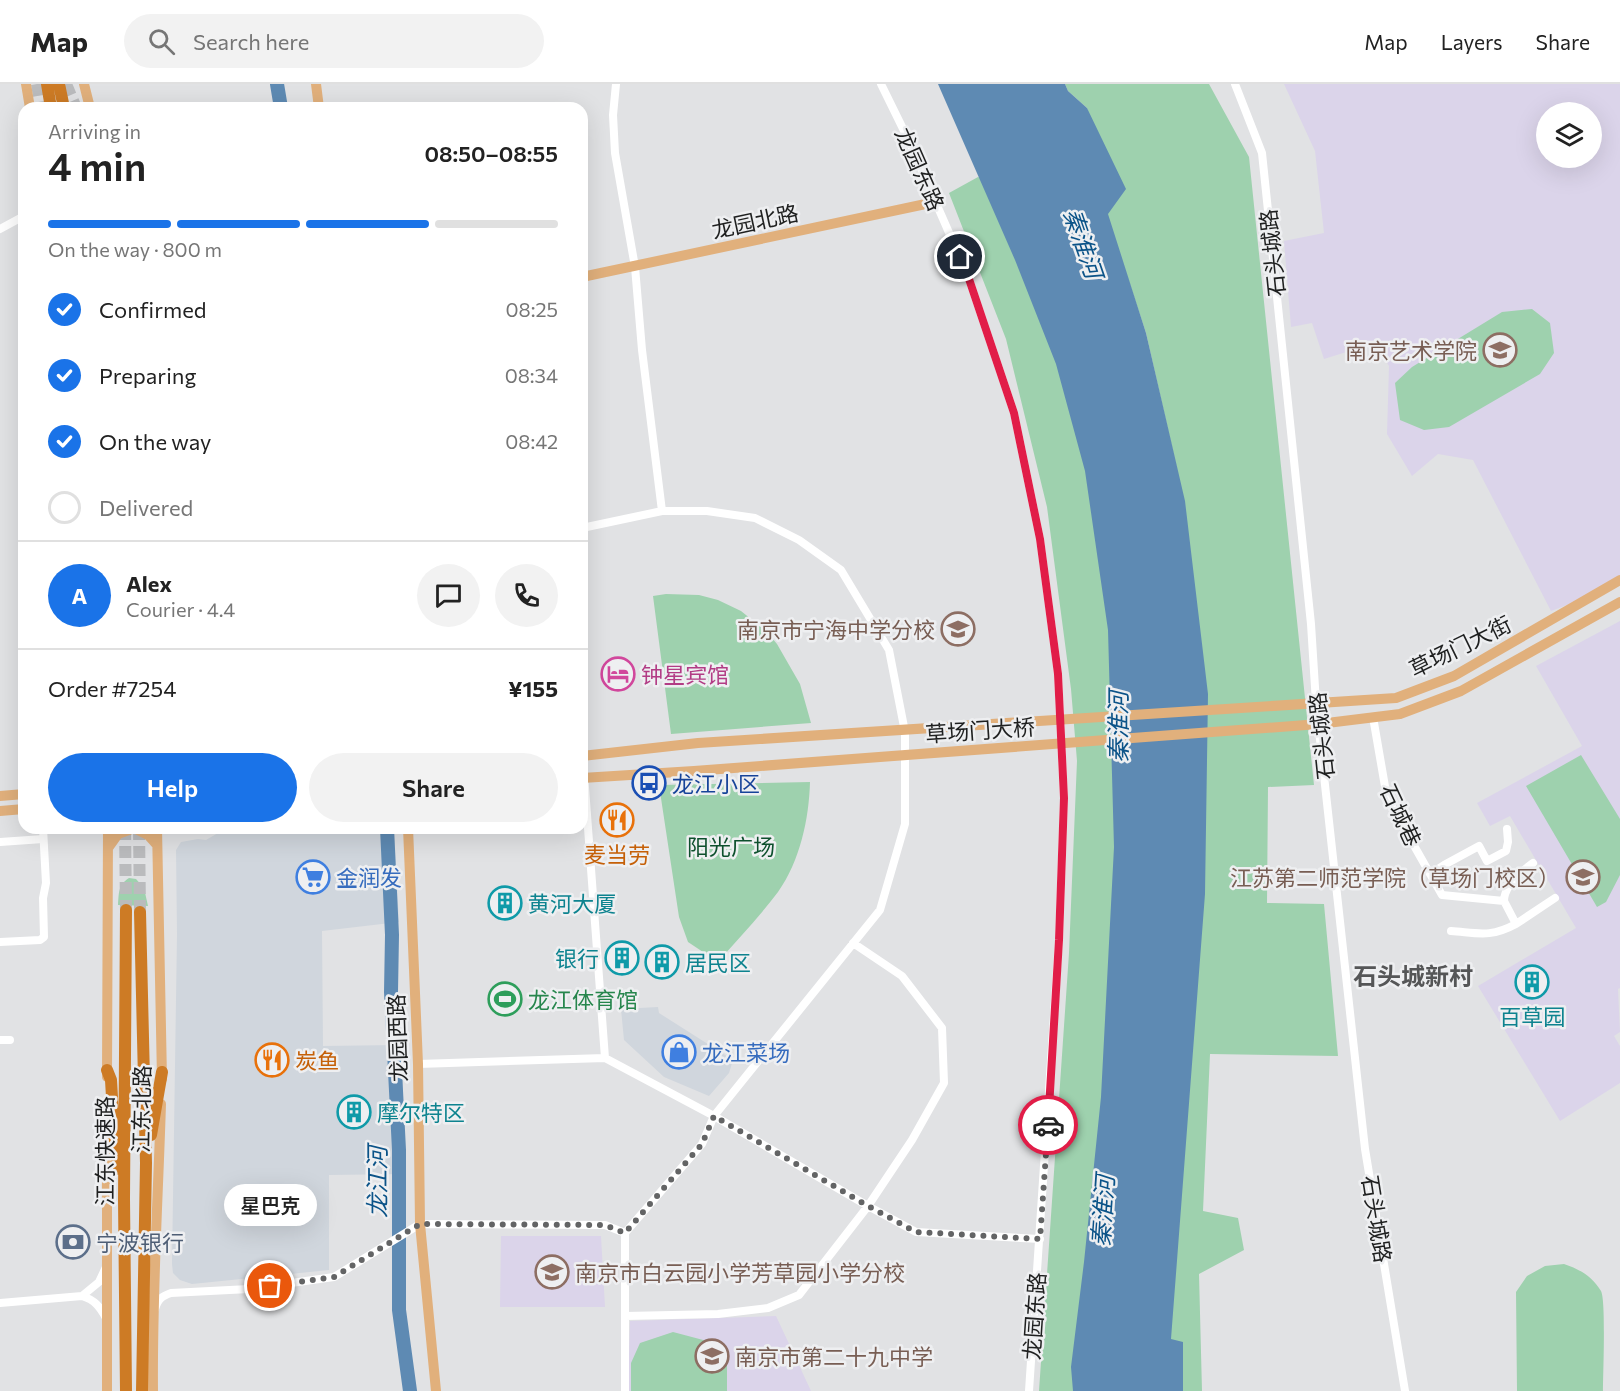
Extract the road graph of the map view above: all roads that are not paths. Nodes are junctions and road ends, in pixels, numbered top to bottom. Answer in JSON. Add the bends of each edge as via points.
{"nodes":[{"id":1,"x":26,"y":84,"type":"edge"},
{"id":2,"x":47,"y":84,"type":"edge"},
{"id":3,"x":59,"y":84,"type":"edge"},
{"id":4,"x":84,"y":84,"type":"edge"},
{"id":5,"x":316,"y":84,"type":"edge"},
{"id":6,"x":616,"y":84,"type":"edge"},
{"id":7,"x":881,"y":84,"type":"edge"},
{"id":8,"x":1235,"y":84,"type":"edge"},
{"id":9,"x":29,"y":102,"type":"edge"},
{"id":10,"x":50,"y":102,"type":"edge"},
{"id":11,"x":63,"y":102,"type":"edge"},
{"id":12,"x":88,"y":102,"type":"edge"},
{"id":13,"x":318,"y":102,"type":"edge"},
{"id":14,"x":935,"y":202,"type":"junction"},
{"id":15,"x":18,"y":219,"type":"edge"},
{"id":16,"x":0,"y":229,"type":"edge"},
{"id":17,"x":634,"y":267,"type":"junction"},
{"id":18,"x":588,"y":276,"type":"edge"},
{"id":19,"x":662,"y":511,"type":"junction"},
{"id":20,"x":588,"y":527,"type":"edge"},
{"id":21,"x":1620,"y":580,"type":"edge"},
{"id":22,"x":1620,"y":602,"type":"edge"},
{"id":23,"x":1316,"y":703,"type":"junction"},
{"id":24,"x":1303,"y":704,"type":"joint"},
{"id":25,"x":1373,"y":717,"type":"junction"},
{"id":26,"x":1319,"y":724,"type":"junction"},
{"id":27,"x":1305,"y":725,"type":"joint"},
{"id":28,"x":588,"y":752,"type":"edge"},
{"id":29,"x":588,"y":778,"type":"edge"},
{"id":30,"x":18,"y":794,"type":"edge"},
{"id":31,"x":0,"y":796,"type":"edge"},
{"id":32,"x":18,"y":810,"type":"edge"},
{"id":33,"x":0,"y":811,"type":"edge"},
{"id":34,"x":1507,"y":829,"type":"dead end"},
{"id":35,"x":43,"y":834,"type":"edge"},
{"id":36,"x":146,"y":834,"type":"edge"},
{"id":37,"x":157,"y":834,"type":"edge"},
{"id":38,"x":408,"y":834,"type":"edge"},
{"id":39,"x":587,"y":834,"type":"edge"},
{"id":40,"x":107,"y":836,"type":"edge"},
{"id":41,"x":43,"y":840,"type":"junction"},
{"id":42,"x":0,"y":842,"type":"edge"},
{"id":43,"x":156,"y":845,"type":"junction"},
{"id":44,"x":1533,"y":862,"type":"dead end"},
{"id":45,"x":1431,"y":874,"type":"junction"},
{"id":46,"x":1555,"y":898,"type":"dead end"},
{"id":47,"x":1504,"y":901,"type":"junction"},
{"id":48,"x":126,"y":910,"type":"tunnel mouth"},
{"id":49,"x":140,"y":912,"type":"tunnel mouth"},
{"id":50,"x":1516,"y":924,"type":"junction"},
{"id":51,"x":1451,"y":931,"type":"dead end"},
{"id":52,"x":0,"y":942,"type":"edge"},
{"id":53,"x":853,"y":943,"type":"junction"},
{"id":54,"x":0,"y":1040,"type":"edge"},
{"id":55,"x":10,"y":1040,"type":"dead end"},
{"id":56,"x":605,"y":1058,"type":"junction"},
{"id":57,"x":418,"y":1064,"type":"junction"},
{"id":58,"x":107,"y":1070,"type":"junction"},
{"id":59,"x":162,"y":1072,"type":"junction"},
{"id":60,"x":714,"y":1116,"type":"junction"},
{"id":61,"x":146,"y":1163,"type":"junction"},
{"id":62,"x":124,"y":1199,"type":"junction"},
{"id":63,"x":868,"y":1206,"type":"junction"},
{"id":64,"x":420,"y":1224,"type":"junction"},
{"id":65,"x":625,"y":1233,"type":"junction"},
{"id":66,"x":1040,"y":1239,"type":"junction"},
{"id":67,"x":106,"y":1265,"type":"junction"},
{"id":68,"x":156,"y":1266,"type":"junction"},
{"id":69,"x":171,"y":1293,"type":"junction"},
{"id":70,"x":82,"y":1296,"type":"junction"},
{"id":71,"x":0,"y":1303,"type":"edge"},
{"id":72,"x":625,"y":1316,"type":"junction"},
{"id":73,"x":152,"y":1318,"type":"junction"},
{"id":74,"x":107,"y":1319,"type":"junction"},
{"id":75,"x":107,"y":1391,"type":"edge"},
{"id":76,"x":126,"y":1391,"type":"edge"},
{"id":77,"x":142,"y":1391,"type":"edge"},
{"id":78,"x":153,"y":1391,"type":"edge"},
{"id":79,"x":436,"y":1391,"type":"edge"},
{"id":80,"x":625,"y":1391,"type":"edge"},
{"id":81,"x":1029,"y":1391,"type":"edge"},
{"id":82,"x":1405,"y":1391,"type":"edge"}],
"edges":[{"from":1,"to":9,"type":"main road"},
{"from":2,"to":10,"type":"highway"},
{"from":3,"to":11,"type":"highway"},
{"from":4,"to":12,"type":"main road"},
{"from":5,"to":13,"type":"main road"},
{"from":6,"to":17,"type":"street","via":[[615,153]]},
{"from":7,"to":14,"type":"street","name":"龙园东路"},
{"from":8,"to":23,"type":"street","name":"石头城路","via":[[1262,153]]},
{"from":14,"to":17,"type":"main road","name":"龙园北路"},
{"from":14,"to":66,"type":"street","name":"龙园东路","via":[[968,276],[1014,413],[1040,539],[1058,674],[1064,798]]},
{"from":15,"to":16,"type":"street"},
{"from":17,"to":18,"type":"main road","name":"龙园北路"},
{"from":17,"to":19,"type":"street"},
{"from":19,"to":20,"type":"street"},
{"from":19,"to":53,"type":"street","via":[[707,511],[754,518],[799,540],[841,570],[889,650],[905,732],[904,824],[880,910]]},
{"from":21,"to":23,"type":"main road","name":"草场门大街","via":[[1454,676],[1396,698]]},
{"from":22,"to":25,"type":"main road","name":"草场门大街","via":[[1461,691],[1400,714]]},
{"from":23,"to":24,"type":"main road","name":"草场门大街"},
{"from":23,"to":26,"type":"street","name":"石头城路"},
{"from":24,"to":28,"type":"main road","name":"草场门大桥"},
{"from":25,"to":26,"type":"main road","name":"草场门大街"},
{"from":25,"to":45,"type":"street","name":"石城巷","via":[[1387,798]]},
{"from":26,"to":27,"type":"main road","name":"草场门大街"},
{"from":26,"to":82,"type":"street","name":"石头城路","via":[[1365,1149]]},
{"from":27,"to":29,"type":"main road","name":"草场门大桥"},
{"from":30,"to":31,"type":"main road"},
{"from":32,"to":33,"type":"main road"},
{"from":34,"to":45,"type":"street","via":[[1506,851],[1487,861],[1479,846]]},
{"from":35,"to":41,"type":"street"},
{"from":36,"to":43,"type":"main road"},
{"from":37,"to":43,"type":"main road","name":"江东北路"},
{"from":38,"to":57,"type":"main road","name":"龙园西路"},
{"from":39,"to":56,"type":"street"},
{"from":40,"to":58,"type":"main road","name":"江东北路"},
{"from":41,"to":42,"type":"street"},
{"from":41,"to":52,"type":"street","via":[[44,937]]},
{"from":43,"to":59,"type":"main road","name":"江东北路"},
{"from":44,"to":47,"type":"street","via":[[1507,888]]},
{"from":45,"to":47,"type":"street","name":"石城巷","via":[[1442,895]]},
{"from":46,"to":50,"type":"street"},
{"from":47,"to":50,"type":"street"},
{"from":48,"to":62,"type":"highway","name":"江东快速路"},
{"from":49,"to":61,"type":"highway","name":"江东快速路"},
{"from":50,"to":51,"type":"street","via":[[1492,934]]},
{"from":53,"to":60,"type":"street"},
{"from":53,"to":63,"type":"street","via":[[902,976],[942,1028],[945,1083]]},
{"from":54,"to":55,"type":"street"},
{"from":56,"to":57,"type":"street"},
{"from":56,"to":60,"type":"street"},
{"from":57,"to":64,"type":"main road","name":"龙园西路"},
{"from":58,"to":62,"type":"highway"},
{"from":58,"to":67,"type":"main road","name":"江东北路"},
{"from":59,"to":61,"type":"highway"},
{"from":59,"to":68,"type":"main road","name":"江东北路"},
{"from":60,"to":63,"type":"street"},
{"from":60,"to":65,"type":"street","via":[[702,1144]]},
{"from":61,"to":77,"type":"highway","name":"江东快速路"},
{"from":62,"to":76,"type":"highway","name":"江东快速路"},
{"from":63,"to":66,"type":"street","via":[[916,1232]]},
{"from":63,"to":72,"type":"street","via":[[799,1295],[768,1308],[718,1314]]},
{"from":64,"to":65,"type":"street","via":[[605,1225]]},
{"from":64,"to":69,"type":"street","via":[[334,1277],[249,1289]]},
{"from":64,"to":79,"type":"main road","name":"龙园西路"},
{"from":65,"to":72,"type":"street"},
{"from":66,"to":81,"type":"street","name":"龙园东路"},
{"from":67,"to":70,"type":"street","via":[[99,1282]]},
{"from":67,"to":74,"type":"main road","name":"江东北路"},
{"from":68,"to":69,"type":"street","via":[[157,1281]]},
{"from":68,"to":73,"type":"main road","name":"江东北路"},
{"from":69,"to":73,"type":"street","via":[[157,1301]]},
{"from":70,"to":71,"type":"street"},
{"from":70,"to":74,"type":"street","via":[[92,1299]]},
{"from":72,"to":80,"type":"street"},
{"from":73,"to":78,"type":"main road","name":"江东北路"},
{"from":74,"to":75,"type":"main road","name":"江东北路"}]}
